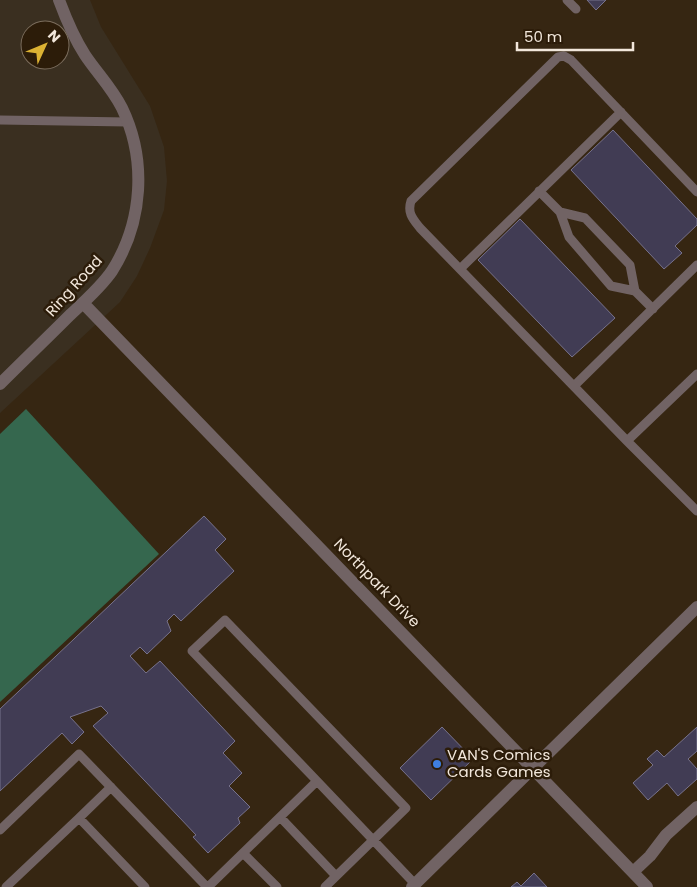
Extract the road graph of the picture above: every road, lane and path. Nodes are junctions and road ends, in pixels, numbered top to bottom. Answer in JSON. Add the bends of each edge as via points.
{"nodes":[{"id":1,"x":60,"y":0,"type":"edge"},
{"id":2,"x":567,"y":0,"type":"edge"},
{"id":3,"x":576,"y":8,"type":"dead end"},
{"id":4,"x":621,"y":112,"type":"junction"},
{"id":5,"x":0,"y":120,"type":"edge"},
{"id":6,"x":128,"y":122,"type":"junction"},
{"id":7,"x":539,"y":191,"type":"junction"},
{"id":8,"x":697,"y":192,"type":"edge"},
{"id":9,"x":560,"y":212,"type":"junction"},
{"id":10,"x":697,"y":265,"type":"edge"},
{"id":11,"x":460,"y":269,"type":"junction"},
{"id":12,"x":635,"y":292,"type":"junction"},
{"id":13,"x":83,"y":303,"type":"junction"},
{"id":14,"x":653,"y":309,"type":"junction"},
{"id":15,"x":697,"y":374,"type":"edge"},
{"id":16,"x":0,"y":384,"type":"edge"},
{"id":17,"x":574,"y":386,"type":"junction"},
{"id":18,"x":627,"y":441,"type":"junction"},
{"id":19,"x":697,"y":511,"type":"edge"},
{"id":20,"x":697,"y":607,"type":"edge"},
{"id":21,"x":533,"y":769,"type":"junction"},
{"id":22,"x":317,"y":780,"type":"junction"},
{"id":23,"x":110,"y":787,"type":"junction"},
{"id":24,"x":697,"y":807,"type":"edge"},
{"id":25,"x":280,"y":817,"type":"junction"},
{"id":26,"x":78,"y":818,"type":"junction"},
{"id":27,"x":0,"y":830,"type":"edge"},
{"id":28,"x":373,"y":840,"type":"junction"},
{"id":29,"x":243,"y":853,"type":"junction"},
{"id":30,"x":632,"y":872,"type":"junction"},
{"id":31,"x":336,"y":876,"type":"junction"},
{"id":32,"x":413,"y":885,"type":"edge"},
{"id":33,"x":6,"y":887,"type":"edge"},
{"id":34,"x":145,"y":887,"type":"edge"},
{"id":35,"x":208,"y":887,"type":"edge"},
{"id":36,"x":277,"y":887,"type":"edge"},
{"id":37,"x":324,"y":887,"type":"edge"},
{"id":38,"x":647,"y":887,"type":"edge"}],
"edges":[{"from":1,"to":6,"type":"street","name":"Ring Road","via":[[76,39],[111,90]]},
{"from":2,"to":3,"type":"lane"},
{"from":4,"to":7,"type":"lane"},
{"from":4,"to":8,"type":"lane"},
{"from":4,"to":11,"type":"lane","via":[[571,60],[558,57],[411,201],[411,217]]},
{"from":5,"to":6,"type":"lane"},
{"from":6,"to":13,"type":"street","name":"Ring Road","via":[[137,159],[138,195],[132,229],[118,261]]},
{"from":7,"to":9,"type":"lane"},
{"from":7,"to":11,"type":"lane"},
{"from":9,"to":12,"type":"lane","via":[[568,237],[611,286]]},
{"from":9,"to":12,"type":"lane","via":[[585,218],[630,265]]},
{"from":10,"to":14,"type":"lane"},
{"from":11,"to":17,"type":"lane"},
{"from":12,"to":14,"type":"lane"},
{"from":13,"to":16,"type":"street","name":"Ring Road"},
{"from":13,"to":21,"type":"street","name":"Northpark Drive"},
{"from":14,"to":17,"type":"lane"},
{"from":15,"to":18,"type":"lane"},
{"from":17,"to":18,"type":"lane"},
{"from":18,"to":19,"type":"lane"},
{"from":20,"to":21,"type":"street"},
{"from":21,"to":30,"type":"street","name":"Northpark Drive"},
{"from":21,"to":32,"type":"street"},
{"from":22,"to":25,"type":"lane"},
{"from":22,"to":28,"type":"lane"},
{"from":22,"to":28,"type":"lane","via":[[192,651],[225,620],[406,808]]},
{"from":23,"to":26,"type":"lane"},
{"from":23,"to":27,"type":"lane","via":[[79,754]]},
{"from":23,"to":35,"type":"lane"},
{"from":24,"to":30,"type":"street"},
{"from":25,"to":29,"type":"lane"},
{"from":25,"to":31,"type":"lane"},
{"from":26,"to":33,"type":"lane"},
{"from":26,"to":34,"type":"lane"},
{"from":28,"to":31,"type":"lane"},
{"from":28,"to":32,"type":"lane"},
{"from":29,"to":35,"type":"lane"},
{"from":29,"to":36,"type":"lane"},
{"from":30,"to":38,"type":"street","name":"Northpark Drive"},
{"from":31,"to":37,"type":"lane"}]}
